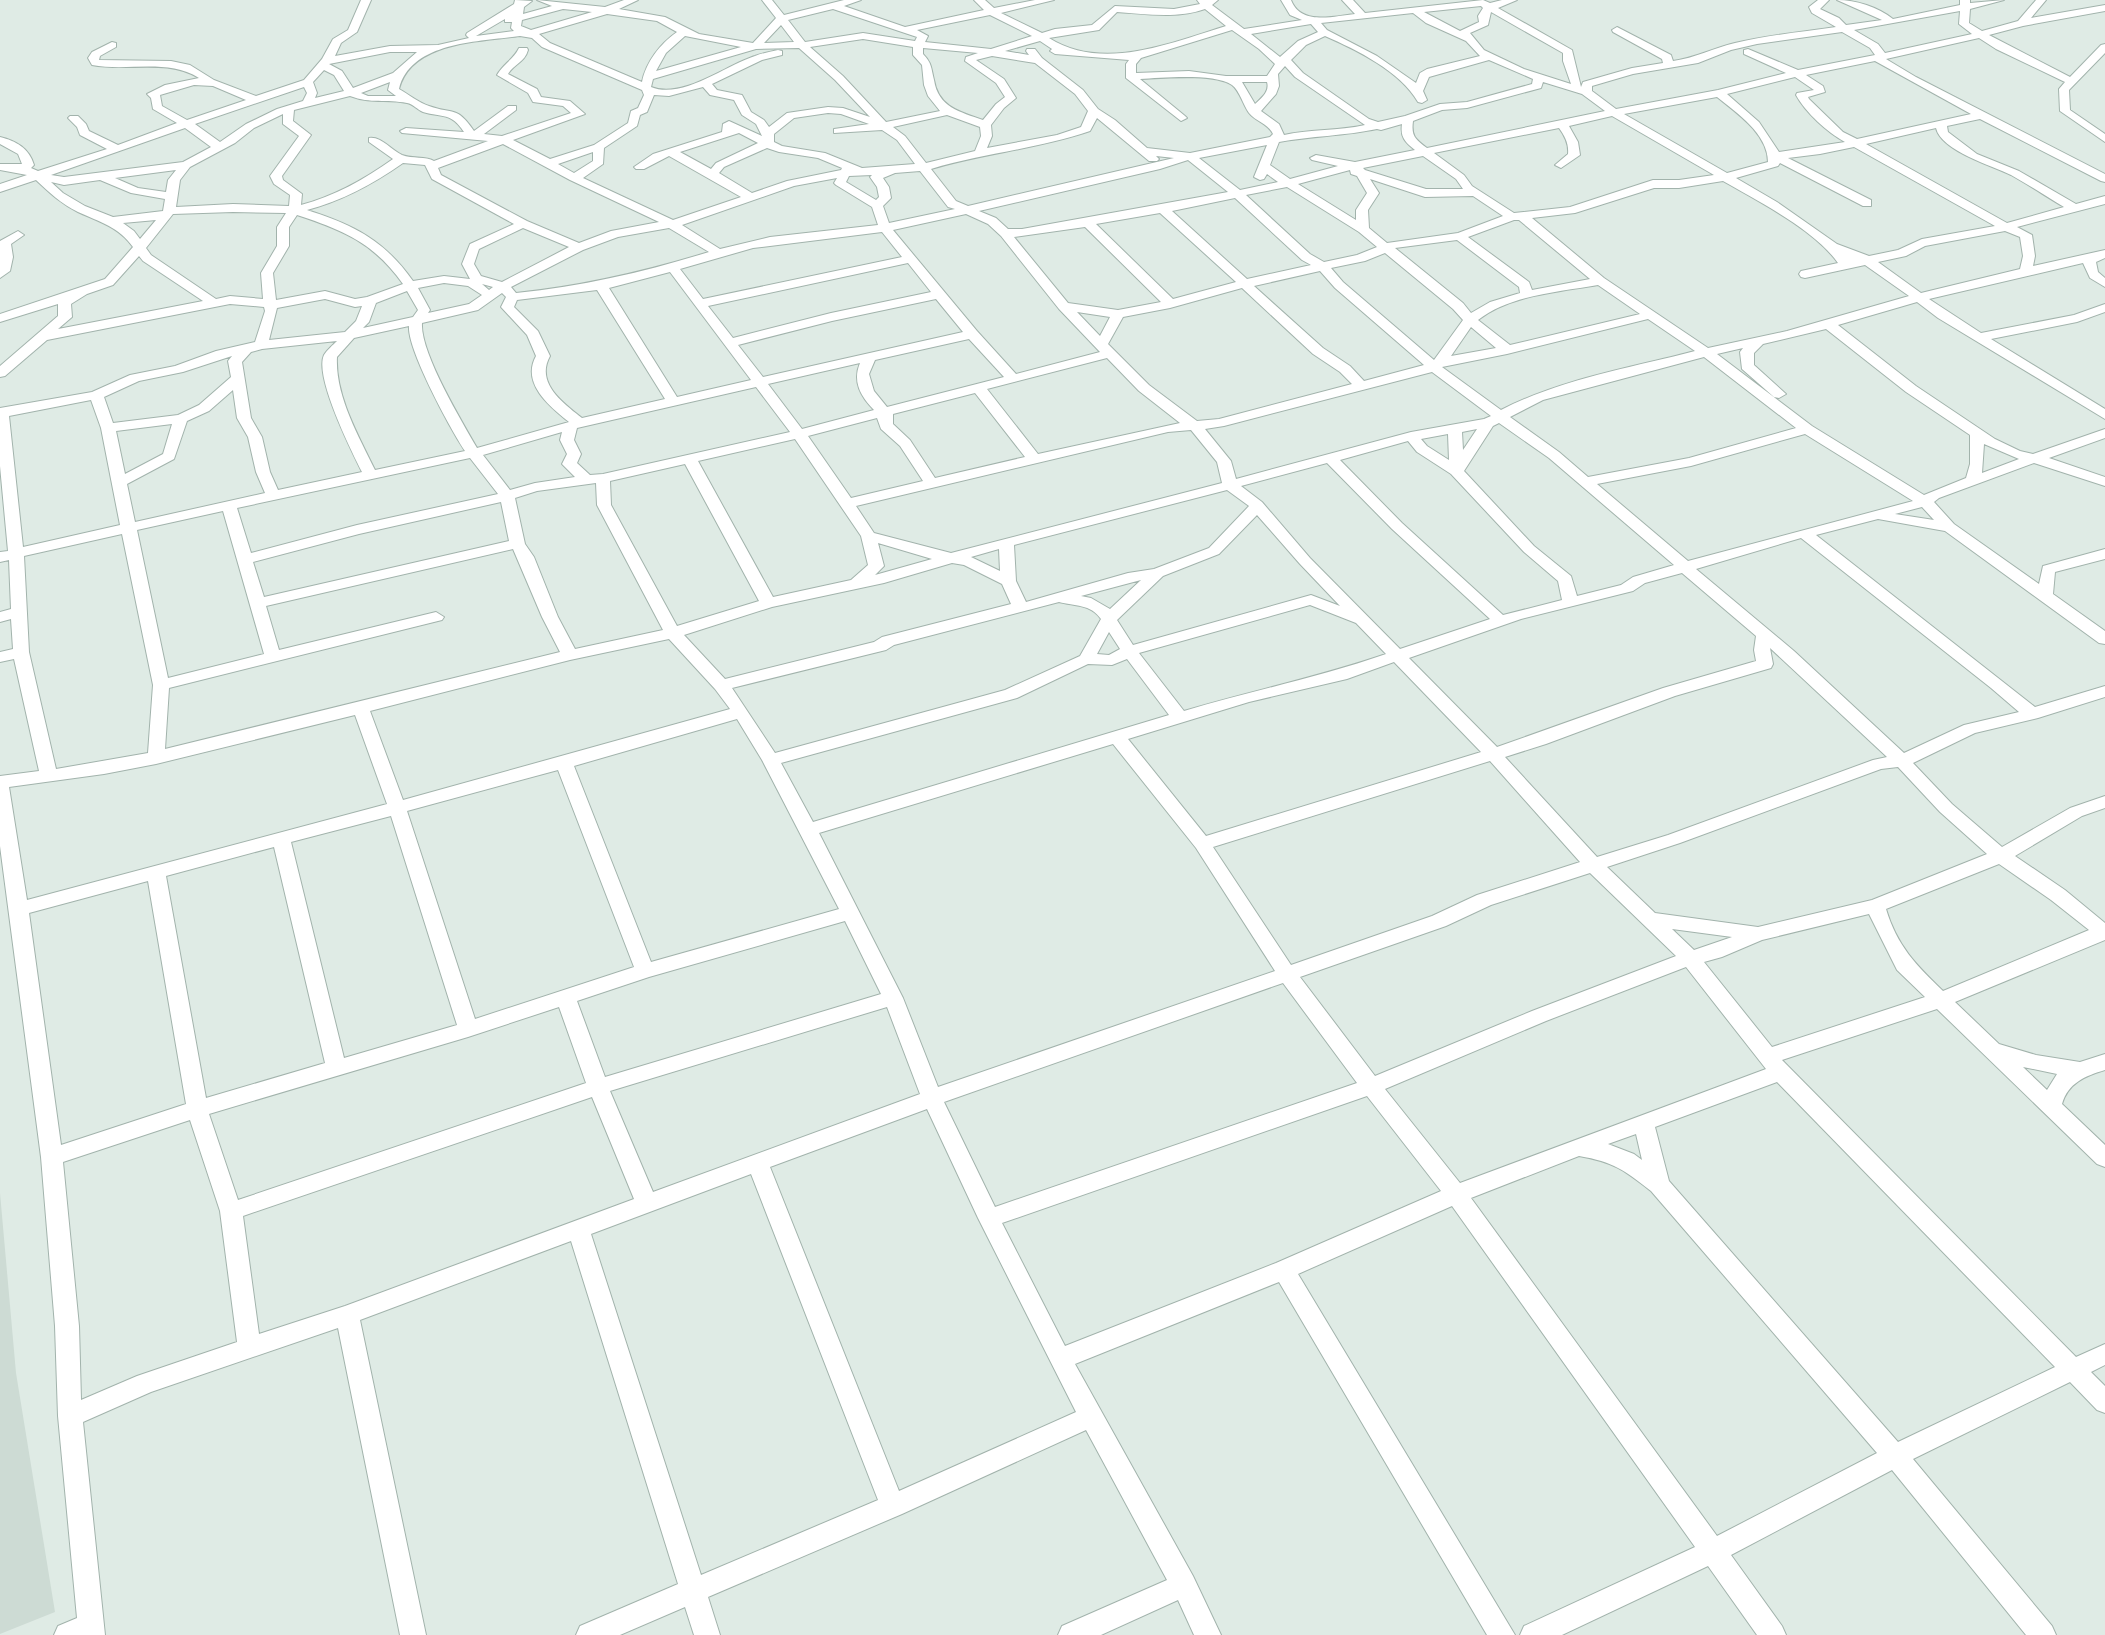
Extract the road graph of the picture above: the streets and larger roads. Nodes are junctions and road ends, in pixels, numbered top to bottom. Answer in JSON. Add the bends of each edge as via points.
{"nodes":[{"id":1,"x":365,"y":0,"type":"edge"},
{"id":2,"x":528,"y":0,"type":"edge"},
{"id":3,"x":576,"y":0,"type":"edge"},
{"id":4,"x":633,"y":0,"type":"edge"},
{"id":5,"x":767,"y":0,"type":"edge"},
{"id":6,"x":856,"y":0,"type":"edge"},
{"id":7,"x":979,"y":0,"type":"edge"},
{"id":8,"x":1048,"y":0,"type":"edge"},
{"id":9,"x":1286,"y":0,"type":"edge"},
{"id":10,"x":1347,"y":0,"type":"edge"},
{"id":11,"x":1407,"y":0,"type":"edge"},
{"id":12,"x":1512,"y":0,"type":"edge"},
{"id":13,"x":1824,"y":0,"type":"edge"},
{"id":14,"x":1842,"y":0,"type":"edge"},
{"id":15,"x":1999,"y":0,"type":"edge"},
{"id":16,"x":2041,"y":0,"type":"edge"},
{"id":17,"x":546,"y":2,"type":"edge"},
{"id":18,"x":1207,"y":2,"type":"edge"},
{"id":19,"x":1017,"y":3,"type":"edge"},
{"id":20,"x":1483,"y":3,"type":"edge"},
{"id":21,"x":1965,"y":4,"type":"edge"},
{"id":22,"x":562,"y":6,"type":"junction"},
{"id":23,"x":835,"y":6,"type":"junction"},
{"id":24,"x":650,"y":8,"type":"dead end"},
{"id":25,"x":2105,"y":8,"type":"edge"},
{"id":26,"x":603,"y":10,"type":"junction"},
{"id":27,"x":1414,"y":10,"type":"junction"},
{"id":28,"x":992,"y":12,"type":"junction"},
{"id":29,"x":518,"y":13,"type":"edge"},
{"id":30,"x":1363,"y":16,"type":"junction"},
{"id":31,"x":782,"y":18,"type":"junction"},
{"id":32,"x":1887,"y":18,"type":"junction"},
{"id":33,"x":661,"y":20,"type":"junction"},
{"id":34,"x":1314,"y":21,"type":"junction"},
{"id":35,"x":2022,"y":22,"type":"junction"},
{"id":36,"x":1964,"y":24,"type":"junction"},
{"id":37,"x":938,"y":25,"type":"junction"},
{"id":38,"x":1016,"y":25,"type":"junction"},
{"id":39,"x":488,"y":26,"type":"junction"},
{"id":40,"x":1233,"y":27,"type":"junction"},
{"id":41,"x":905,"y":29,"type":"junction"},
{"id":42,"x":1844,"y":29,"type":"junction"},
{"id":43,"x":1617,"y":30,"type":"dead end"},
{"id":44,"x":792,"y":31,"type":"junction"},
{"id":45,"x":684,"y":32,"type":"junction"},
{"id":46,"x":1323,"y":32,"type":"junction"},
{"id":47,"x":530,"y":33,"type":"junction"},
{"id":48,"x":1244,"y":33,"type":"junction"},
{"id":49,"x":1981,"y":34,"type":"junction"},
{"id":50,"x":863,"y":36,"type":"junction"},
{"id":51,"x":1041,"y":37,"type":"junction"},
{"id":52,"x":880,"y":38,"type":"junction"},
{"id":53,"x":1467,"y":38,"type":"junction"},
{"id":54,"x":833,"y":39,"type":"junction"},
{"id":55,"x":921,"y":40,"type":"junction"},
{"id":56,"x":466,"y":41,"type":"junction"},
{"id":57,"x":1953,"y":42,"type":"junction"},
{"id":58,"x":1016,"y":44,"type":"junction"},
{"id":59,"x":112,"y":45,"type":"dead end"},
{"id":60,"x":546,"y":45,"type":"junction"},
{"id":61,"x":802,"y":45,"type":"junction"},
{"id":62,"x":755,"y":46,"type":"junction"},
{"id":63,"x":2105,"y":47,"type":"edge"},
{"id":64,"x":438,"y":48,"type":"junction"},
{"id":65,"x":954,"y":48,"type":"junction"},
{"id":66,"x":1728,"y":48,"type":"junction"},
{"id":67,"x":1029,"y":49,"type":"junction"},
{"id":68,"x":1748,"y":52,"type":"junction"},
{"id":69,"x":993,"y":53,"type":"junction"},
{"id":70,"x":1066,"y":53,"type":"junction"},
{"id":71,"x":529,"y":55,"type":"junction"},
{"id":72,"x":1137,"y":56,"type":"junction"},
{"id":73,"x":577,"y":57,"type":"junction"},
{"id":74,"x":1490,"y":57,"type":"junction"},
{"id":75,"x":1879,"y":57,"type":"junction"},
{"id":76,"x":1952,"y":57,"type":"dead end"},
{"id":77,"x":1038,"y":60,"type":"junction"},
{"id":78,"x":324,"y":62,"type":"junction"},
{"id":79,"x":1282,"y":62,"type":"junction"},
{"id":80,"x":1669,"y":66,"type":"junction"},
{"id":81,"x":1797,"y":74,"type":"junction"},
{"id":82,"x":397,"y":75,"type":"junction"},
{"id":83,"x":1130,"y":76,"type":"junction"},
{"id":84,"x":1226,"y":79,"type":"junction"},
{"id":85,"x":1271,"y":79,"type":"junction"},
{"id":86,"x":208,"y":80,"type":"junction"},
{"id":87,"x":1538,"y":81,"type":"junction"},
{"id":88,"x":2071,"y":81,"type":"junction"},
{"id":89,"x":308,"y":82,"type":"junction"},
{"id":90,"x":705,"y":83,"type":"junction"},
{"id":91,"x":647,"y":86,"type":"junction"},
{"id":92,"x":1583,"y":86,"type":"junction"},
{"id":93,"x":1418,"y":91,"type":"junction"},
{"id":94,"x":351,"y":93,"type":"junction"},
{"id":95,"x":1719,"y":93,"type":"junction"},
{"id":96,"x":1693,"y":98,"type":"junction"},
{"id":97,"x":258,"y":99,"type":"junction"},
{"id":98,"x":408,"y":100,"type":"junction"},
{"id":99,"x":308,"y":103,"type":"junction"},
{"id":100,"x":512,"y":108,"type":"dead end"},
{"id":101,"x":285,"y":110,"type":"junction"},
{"id":102,"x":1094,"y":111,"type":"junction"},
{"id":103,"x":948,"y":112,"type":"junction"},
{"id":104,"x":1254,"y":112,"type":"junction"},
{"id":105,"x":746,"y":113,"type":"junction"},
{"id":106,"x":1420,"y":113,"type":"junction"},
{"id":107,"x":1615,"y":113,"type":"junction"},
{"id":108,"x":1981,"y":115,"type":"junction"},
{"id":109,"x":1745,"y":117,"type":"junction"},
{"id":110,"x":74,"y":118,"type":"dead end"},
{"id":111,"x":460,"y":118,"type":"junction"},
{"id":112,"x":1181,"y":118,"type":"dead end"},
{"id":113,"x":1408,"y":120,"type":"junction"},
{"id":114,"x":185,"y":124,"type":"junction"},
{"id":115,"x":1562,"y":124,"type":"junction"},
{"id":116,"x":1941,"y":124,"type":"junction"},
{"id":117,"x":884,"y":126,"type":"junction"},
{"id":118,"x":985,"y":126,"type":"junction"},
{"id":119,"x":1381,"y":127,"type":"junction"},
{"id":120,"x":739,"y":130,"type":"junction"},
{"id":121,"x":838,"y":131,"type":"dead end"},
{"id":122,"x":396,"y":134,"type":"junction"},
{"id":123,"x":475,"y":136,"type":"junction"},
{"id":124,"x":768,"y":138,"type":"junction"},
{"id":125,"x":2105,"y":139,"type":"edge"},
{"id":126,"x":0,"y":140,"type":"edge"},
{"id":127,"x":504,"y":140,"type":"junction"},
{"id":128,"x":1274,"y":140,"type":"junction"},
{"id":129,"x":1855,"y":143,"type":"junction"},
{"id":130,"x":217,"y":146,"type":"junction"},
{"id":131,"x":598,"y":147,"type":"junction"},
{"id":132,"x":117,"y":150,"type":"junction"},
{"id":133,"x":1145,"y":151,"type":"junction"},
{"id":134,"x":671,"y":152,"type":"junction"},
{"id":135,"x":979,"y":153,"type":"junction"},
{"id":136,"x":1425,"y":153,"type":"junction"},
{"id":137,"x":1190,"y":156,"type":"junction"},
{"id":138,"x":1775,"y":156,"type":"junction"},
{"id":139,"x":1316,"y":158,"type":"dead end"},
{"id":140,"x":401,"y":159,"type":"junction"},
{"id":141,"x":549,"y":163,"type":"junction"},
{"id":142,"x":186,"y":165,"type":"junction"},
{"id":143,"x":1561,"y":165,"type":"dead end"},
{"id":144,"x":1160,"y":166,"type":"junction"},
{"id":145,"x":1264,"y":166,"type":"junction"},
{"id":146,"x":0,"y":167,"type":"edge"},
{"id":147,"x":430,"y":167,"type":"junction"},
{"id":148,"x":640,"y":167,"type":"dead end"},
{"id":149,"x":924,"y":167,"type":"junction"},
{"id":150,"x":23,"y":169,"type":"junction"},
{"id":151,"x":892,"y":169,"type":"junction"},
{"id":152,"x":1353,"y":169,"type":"junction"},
{"id":153,"x":712,"y":174,"type":"junction"},
{"id":154,"x":38,"y":175,"type":"junction"},
{"id":155,"x":845,"y":175,"type":"junction"},
{"id":156,"x":102,"y":176,"type":"junction"},
{"id":157,"x":1725,"y":177,"type":"junction"},
{"id":158,"x":574,"y":178,"type":"junction"},
{"id":159,"x":2105,"y":180,"type":"edge"},
{"id":160,"x":1290,"y":183,"type":"junction"},
{"id":161,"x":0,"y":188,"type":"edge"},
{"id":162,"x":1256,"y":188,"type":"junction"},
{"id":163,"x":1476,"y":192,"type":"junction"},
{"id":164,"x":1238,"y":194,"type":"junction"},
{"id":165,"x":170,"y":196,"type":"junction"},
{"id":166,"x":750,"y":197,"type":"junction"},
{"id":167,"x":2105,"y":200,"type":"edge"},
{"id":168,"x":1867,"y":203,"type":"dead end"},
{"id":169,"x":876,"y":205,"type":"junction"},
{"id":170,"x":1162,"y":208,"type":"junction"},
{"id":171,"x":2074,"y":208,"type":"junction"},
{"id":172,"x":950,"y":209,"type":"junction"},
{"id":173,"x":294,"y":210,"type":"junction"},
{"id":174,"x":969,"y":210,"type":"junction"},
{"id":175,"x":642,"y":212,"type":"junction"},
{"id":176,"x":167,"y":213,"type":"junction"},
{"id":177,"x":1517,"y":217,"type":"junction"},
{"id":178,"x":112,"y":221,"type":"junction"},
{"id":179,"x":1086,"y":221,"type":"junction"},
{"id":180,"x":524,"y":224,"type":"junction"},
{"id":181,"x":672,"y":224,"type":"junction"},
{"id":182,"x":2004,"y":226,"type":"junction"},
{"id":183,"x":885,"y":228,"type":"junction"},
{"id":184,"x":1363,"y":229,"type":"junction"},
{"id":185,"x":1005,"y":233,"type":"junction"},
{"id":186,"x":615,"y":234,"type":"junction"},
{"id":187,"x":18,"y":235,"type":"dead end"},
{"id":188,"x":1460,"y":236,"type":"junction"},
{"id":189,"x":139,"y":246,"type":"junction"},
{"id":190,"x":579,"y":247,"type":"junction"},
{"id":191,"x":1387,"y":247,"type":"junction"},
{"id":192,"x":1833,"y":247,"type":"junction"},
{"id":193,"x":717,"y":252,"type":"junction"},
{"id":194,"x":2105,"y":254,"type":"edge"},
{"id":195,"x":2091,"y":257,"type":"junction"},
{"id":196,"x":911,"y":259,"type":"junction"},
{"id":197,"x":1867,"y":260,"type":"junction"},
{"id":198,"x":1845,"y":265,"type":"junction"},
{"id":199,"x":1323,"y":267,"type":"junction"},
{"id":200,"x":673,"y":268,"type":"junction"},
{"id":201,"x":2026,"y":272,"type":"junction"},
{"id":202,"x":0,"y":274,"type":"edge"},
{"id":203,"x":1805,"y":274,"type":"dead end"},
{"id":204,"x":1600,"y":281,"type":"junction"},
{"id":205,"x":411,"y":284,"type":"junction"},
{"id":206,"x":1244,"y":284,"type":"junction"},
{"id":207,"x":2105,"y":284,"type":"edge"},
{"id":208,"x":503,"y":286,"type":"junction"},
{"id":209,"x":601,"y":286,"type":"junction"},
{"id":210,"x":82,"y":291,"type":"junction"},
{"id":211,"x":941,"y":294,"type":"junction"},
{"id":212,"x":1527,"y":295,"type":"junction"},
{"id":213,"x":489,"y":297,"type":"junction"},
{"id":214,"x":1921,"y":298,"type":"junction"},
{"id":215,"x":370,"y":301,"type":"junction"},
{"id":216,"x":212,"y":302,"type":"junction"},
{"id":217,"x":510,"y":302,"type":"junction"},
{"id":218,"x":702,"y":303,"type":"junction"},
{"id":219,"x":269,"y":304,"type":"junction"},
{"id":220,"x":1170,"y":304,"type":"junction"},
{"id":221,"x":1064,"y":306,"type":"junction"},
{"id":222,"x":2105,"y":308,"type":"edge"},
{"id":223,"x":1118,"y":314,"type":"junction"},
{"id":224,"x":1650,"y":315,"type":"junction"},
{"id":225,"x":0,"y":318,"type":"edge"},
{"id":226,"x":1470,"y":320,"type":"junction"},
{"id":227,"x":416,"y":322,"type":"junction"},
{"id":228,"x":1828,"y":324,"type":"junction"},
{"id":229,"x":972,"y":334,"type":"junction"},
{"id":230,"x":347,"y":336,"type":"junction"},
{"id":231,"x":43,"y":337,"type":"junction"},
{"id":232,"x":1979,"y":337,"type":"junction"},
{"id":233,"x":1759,"y":341,"type":"junction"},
{"id":234,"x":730,"y":343,"type":"junction"},
{"id":235,"x":261,"y":345,"type":"junction"},
{"id":236,"x":246,"y":349,"type":"junction"},
{"id":237,"x":1106,"y":349,"type":"junction"},
{"id":238,"x":1507,"y":350,"type":"junction"},
{"id":239,"x":1706,"y":352,"type":"junction"},
{"id":240,"x":870,"y":358,"type":"junction"},
{"id":241,"x":1437,"y":364,"type":"junction"},
{"id":242,"x":0,"y":373,"type":"edge"},
{"id":243,"x":238,"y":378,"type":"junction"},
{"id":244,"x":1012,"y":379,"type":"junction"},
{"id":245,"x":758,"y":383,"type":"junction"},
{"id":246,"x":1361,"y":386,"type":"junction"},
{"id":247,"x":730,"y":389,"type":"junction"},
{"id":248,"x":979,"y":389,"type":"junction"},
{"id":249,"x":96,"y":395,"type":"junction"},
{"id":250,"x":770,"y":398,"type":"junction"},
{"id":251,"x":673,"y":401,"type":"junction"},
{"id":252,"x":1,"y":413,"type":"edge"},
{"id":253,"x":886,"y":413,"type":"junction"},
{"id":254,"x":2105,"y":415,"type":"edge"},
{"id":255,"x":181,"y":419,"type":"junction"},
{"id":256,"x":1495,"y":420,"type":"junction"},
{"id":257,"x":574,"y":424,"type":"junction"},
{"id":258,"x":1196,"y":426,"type":"junction"},
{"id":259,"x":108,"y":428,"type":"junction"},
{"id":260,"x":1455,"y":429,"type":"junction"},
{"id":261,"x":1807,"y":429,"type":"junction"},
{"id":262,"x":2105,"y":433,"type":"edge"},
{"id":263,"x":799,"y":434,"type":"junction"},
{"id":264,"x":1977,"y":434,"type":"junction"},
{"id":265,"x":1411,"y":435,"type":"junction"},
{"id":266,"x":474,"y":453,"type":"junction"},
{"id":267,"x":1330,"y":458,"type":"junction"},
{"id":268,"x":689,"y":459,"type":"junction"},
{"id":269,"x":2033,"y":459,"type":"junction"},
{"id":270,"x":1035,"y":460,"type":"junction"},
{"id":271,"x":1456,"y":471,"type":"junction"},
{"id":272,"x":370,"y":475,"type":"junction"},
{"id":273,"x":493,"y":477,"type":"junction"},
{"id":274,"x":595,"y":478,"type":"junction"},
{"id":275,"x":1892,"y":480,"type":"junction"},
{"id":276,"x":1973,"y":480,"type":"junction"},
{"id":277,"x":120,"y":482,"type":"junction"},
{"id":278,"x":1584,"y":482,"type":"junction"},
{"id":279,"x":2105,"y":482,"type":"edge"},
{"id":280,"x":931,"y":483,"type":"junction"},
{"id":281,"x":1230,"y":485,"type":"junction"},
{"id":282,"x":535,"y":487,"type":"junction"},
{"id":283,"x":273,"y":495,"type":"junction"},
{"id":284,"x":507,"y":496,"type":"junction"},
{"id":285,"x":1925,"y":502,"type":"junction"},
{"id":286,"x":846,"y":504,"type":"junction"},
{"id":287,"x":229,"y":505,"type":"junction"},
{"id":288,"x":1257,"y":505,"type":"junction"},
{"id":289,"x":1876,"y":515,"type":"junction"},
{"id":290,"x":1948,"y":527,"type":"junction"},
{"id":291,"x":128,"y":528,"type":"junction"},
{"id":292,"x":1804,"y":533,"type":"junction"},
{"id":293,"x":869,"y":536,"type":"junction"},
{"id":294,"x":1006,"y":542,"type":"junction"},
{"id":295,"x":517,"y":544,"type":"junction"},
{"id":296,"x":2105,"y":554,"type":"edge"},
{"id":297,"x":8,"y":556,"type":"edge"},
{"id":298,"x":952,"y":557,"type":"junction"},
{"id":299,"x":245,"y":558,"type":"junction"},
{"id":300,"x":1685,"y":567,"type":"junction"},
{"id":301,"x":1157,"y":573,"type":"junction"},
{"id":302,"x":1317,"y":573,"type":"junction"},
{"id":303,"x":1008,"y":581,"type":"junction"},
{"id":304,"x":856,"y":584,"type":"junction"},
{"id":305,"x":2045,"y":596,"type":"junction"},
{"id":306,"x":1059,"y":598,"type":"junction"},
{"id":307,"x":1311,"y":600,"type":"junction"},
{"id":308,"x":1570,"y":601,"type":"junction"},
{"id":309,"x":259,"y":603,"type":"junction"},
{"id":310,"x":768,"y":603,"type":"junction"},
{"id":311,"x":1021,"y":608,"type":"junction"},
{"id":312,"x":20,"y":612,"type":"junction"},
{"id":313,"x":0,"y":617,"type":"edge"},
{"id":314,"x":436,"y":617,"type":"dead end"},
{"id":315,"x":1108,"y":620,"type":"junction"},
{"id":316,"x":1360,"y":620,"type":"junction"},
{"id":317,"x":1501,"y":621,"type":"junction"},
{"id":318,"x":672,"y":633,"type":"junction"},
{"id":319,"x":1764,"y":635,"type":"junction"},
{"id":320,"x":2105,"y":639,"type":"edge"},
{"id":321,"x":1129,"y":651,"type":"junction"},
{"id":322,"x":21,"y":652,"type":"junction"},
{"id":323,"x":570,"y":655,"type":"junction"},
{"id":324,"x":0,"y":657,"type":"edge"},
{"id":325,"x":273,"y":657,"type":"junction"},
{"id":326,"x":1397,"y":657,"type":"junction"},
{"id":327,"x":1086,"y":659,"type":"junction"},
{"id":328,"x":1765,"y":664,"type":"junction"},
{"id":329,"x":1821,"y":684,"type":"junction"},
{"id":330,"x":161,"y":685,"type":"junction"},
{"id":331,"x":721,"y":685,"type":"junction"},
{"id":332,"x":2105,"y":691,"type":"edge"},
{"id":333,"x":361,"y":710,"type":"junction"},
{"id":334,"x":741,"y":712,"type":"junction"},
{"id":335,"x":2032,"y":714,"type":"junction"},
{"id":336,"x":1180,"y":718,"type":"junction"},
{"id":337,"x":1117,"y":736,"type":"junction"},
{"id":338,"x":1492,"y":753,"type":"junction"},
{"id":339,"x":156,"y":758,"type":"junction"},
{"id":340,"x":771,"y":760,"type":"junction"},
{"id":341,"x":1902,"y":761,"type":"junction"},
{"id":342,"x":564,"y":763,"type":"junction"},
{"id":343,"x":49,"y":775,"type":"junction"},
{"id":344,"x":0,"y":782,"type":"edge"},
{"id":345,"x":0,"y":787,"type":"edge"},
{"id":346,"x":2105,"y":802,"type":"edge"},
{"id":347,"x":396,"y":808,"type":"junction"},
{"id":348,"x":808,"y":830,"type":"junction"},
{"id":349,"x":281,"y":840,"type":"junction"},
{"id":350,"x":1202,"y":844,"type":"junction"},
{"id":351,"x":2001,"y":856,"type":"junction"},
{"id":352,"x":1593,"y":865,"type":"junction"},
{"id":353,"x":156,"y":873,"type":"junction"},
{"id":354,"x":1876,"y":906,"type":"junction"},
{"id":355,"x":19,"y":909,"type":"junction"},
{"id":356,"x":849,"y":913,"type":"junction"},
{"id":357,"x":1649,"y":919,"type":"junction"},
{"id":358,"x":2104,"y":932,"type":"edge"},
{"id":359,"x":1758,"y":934,"type":"junction"},
{"id":360,"x":1690,"y":958,"type":"junction"},
{"id":361,"x":645,"y":971,"type":"junction"},
{"id":362,"x":1287,"y":974,"type":"junction"},
{"id":363,"x":566,"y":998,"type":"junction"},
{"id":364,"x":893,"y":998,"type":"junction"},
{"id":365,"x":1940,"y":1000,"type":"junction"},
{"id":366,"x":468,"y":1029,"type":"junction"},
{"id":367,"x":1990,"y":1049,"type":"junction"},
{"id":368,"x":2105,"y":1062,"type":"edge"},
{"id":369,"x":1773,"y":1064,"type":"junction"},
{"id":370,"x":336,"y":1068,"type":"junction"},
{"id":371,"x":2080,"y":1070,"type":"junction"},
{"id":372,"x":1371,"y":1086,"type":"junction"},
{"id":373,"x":598,"y":1087,"type":"junction"},
{"id":374,"x":932,"y":1098,"type":"junction"},
{"id":375,"x":2051,"y":1107,"type":"junction"},
{"id":376,"x":197,"y":1109,"type":"junction"},
{"id":377,"x":1644,"y":1124,"type":"junction"},
{"id":378,"x":1577,"y":1147,"type":"junction"},
{"id":379,"x":52,"y":1157,"type":"junction"},
{"id":380,"x":2105,"y":1158,"type":"edge"},
{"id":381,"x":758,"y":1164,"type":"junction"},
{"id":382,"x":1659,"y":1185,"type":"junction"},
{"id":383,"x":1456,"y":1194,"type":"junction"},
{"id":384,"x":647,"y":1205,"type":"junction"},
{"id":385,"x":231,"y":1211,"type":"junction"},
{"id":386,"x":989,"y":1218,"type":"junction"},
{"id":387,"x":578,"y":1228,"type":"junction"},
{"id":388,"x":1284,"y":1270,"type":"junction"},
{"id":389,"x":347,"y":1315,"type":"junction"},
{"id":390,"x":249,"y":1347,"type":"junction"},
{"id":391,"x":2105,"y":1354,"type":"edge"},
{"id":392,"x":1060,"y":1359,"type":"junction"},
{"id":393,"x":2074,"y":1369,"type":"junction"},
{"id":394,"x":2105,"y":1402,"type":"edge"},
{"id":395,"x":70,"y":1416,"type":"junction"},
{"id":396,"x":1092,"y":1416,"type":"junction"},
{"id":397,"x":1895,"y":1456,"type":"junction"},
{"id":398,"x":893,"y":1506,"type":"junction"},
{"id":399,"x":1712,"y":1552,"type":"junction"},
{"id":400,"x":1184,"y":1585,"type":"junction"},
{"id":401,"x":692,"y":1591,"type":"junction"},
{"id":402,"x":83,"y":1632,"type":"edge"},
{"id":403,"x":413,"y":1635,"type":"edge"},
{"id":404,"x":589,"y":1635,"type":"edge"},
{"id":405,"x":707,"y":1635,"type":"edge"},
{"id":406,"x":1071,"y":1635,"type":"edge"},
{"id":407,"x":1208,"y":1635,"type":"edge"},
{"id":408,"x":1502,"y":1635,"type":"edge"},
{"id":409,"x":1533,"y":1635,"type":"edge"},
{"id":410,"x":1773,"y":1635,"type":"edge"},
{"id":411,"x":2043,"y":1635,"type":"edge"}],
"edges":[{"from":1,"to":78,"type":"street","via":[[360,20],[352,32],[338,41]]},
{"from":2,"to":29,"type":"street"},
{"from":3,"to":17,"type":"street"},
{"from":4,"to":26,"type":"street"},
{"from":5,"to":31,"type":"street"},
{"from":6,"to":23,"type":"street"},
{"from":7,"to":28,"type":"street"},
{"from":8,"to":19,"type":"street"},
{"from":9,"to":34,"type":"street","via":[[1289,10]]},
{"from":10,"to":30,"type":"street"},
{"from":11,"to":27,"type":"street"},
{"from":12,"to":20,"type":"street"},
{"from":13,"to":42,"type":"street","via":[[1810,5]]},
{"from":14,"to":32,"type":"street"},
{"from":15,"to":21,"type":"street"},
{"from":16,"to":35,"type":"street"},
{"from":17,"to":22,"type":"street"},
{"from":18,"to":40,"type":"street"},
{"from":18,"to":51,"type":"street","via":[[1175,11],[1109,14],[1095,28]]},
{"from":19,"to":28,"type":"street"},
{"from":19,"to":38,"type":"street"},
{"from":20,"to":27,"type":"street"},
{"from":20,"to":53,"type":"street","via":[[1484,23],[1464,32]]},
{"from":20,"to":92,"type":"street","via":[[1568,52],[1568,61]]},
{"from":21,"to":32,"type":"street"},
{"from":21,"to":36,"type":"street"},
{"from":22,"to":26,"type":"street"},
{"from":22,"to":29,"type":"street"},
{"from":23,"to":31,"type":"street"},
{"from":23,"to":41,"type":"street"},
{"from":24,"to":33,"type":"street"},
{"from":25,"to":35,"type":"street"},
{"from":26,"to":33,"type":"street"},
{"from":26,"to":47,"type":"street"},
{"from":27,"to":30,"type":"street"},
{"from":27,"to":53,"type":"street"},
{"from":28,"to":37,"type":"street"},
{"from":28,"to":38,"type":"street"},
{"from":29,"to":39,"type":"street"},
{"from":29,"to":39,"type":"street"},
{"from":29,"to":47,"type":"street"},
{"from":30,"to":34,"type":"street"},
{"from":31,"to":44,"type":"street"},
{"from":31,"to":62,"type":"street"},
{"from":32,"to":42,"type":"street"},
{"from":33,"to":45,"type":"street"},
{"from":34,"to":46,"type":"street"},
{"from":34,"to":48,"type":"street"},
{"from":35,"to":49,"type":"street"},
{"from":36,"to":49,"type":"street"},
{"from":36,"to":57,"type":"street"},
{"from":37,"to":41,"type":"street"},
{"from":37,"to":55,"type":"street"},
{"from":37,"to":65,"type":"street"},
{"from":38,"to":51,"type":"street"},
{"from":38,"to":58,"type":"street"},
{"from":39,"to":56,"type":"street"},
{"from":40,"to":48,"type":"street"},
{"from":40,"to":72,"type":"street"},
{"from":41,"to":50,"type":"street"},
{"from":41,"to":52,"type":"street"},
{"from":41,"to":55,"type":"street"},
{"from":42,"to":66,"type":"street"},
{"from":42,"to":68,"type":"street"},
{"from":42,"to":75,"type":"street","via":[[1874,46]]},
{"from":43,"to":80,"type":"street","via":[[1667,57]]},
{"from":44,"to":54,"type":"street"},
{"from":44,"to":61,"type":"street"},
{"from":45,"to":62,"type":"street"},
{"from":45,"to":91,"type":"street","via":[[663,48]]},
{"from":46,"to":79,"type":"street","via":[[1302,43]]},
{"from":46,"to":93,"type":"street","via":[[1401,74]]},
{"from":47,"to":56,"type":"street"},
{"from":47,"to":60,"type":"street"},
{"from":48,"to":79,"type":"street"},
{"from":49,"to":57,"type":"street"},
{"from":49,"to":88,"type":"street"},
{"from":50,"to":52,"type":"street"},
{"from":50,"to":54,"type":"street"},
{"from":51,"to":58,"type":"street"},
{"from":51,"to":70,"type":"street"},
{"from":52,"to":55,"type":"street"},
{"from":53,"to":74,"type":"street"},
{"from":54,"to":61,"type":"street"},
{"from":55,"to":65,"type":"street"},
{"from":55,"to":103,"type":"street","via":[[918,55],[927,64],[932,96]]},
{"from":56,"to":64,"type":"street"},
{"from":57,"to":75,"type":"street"},
{"from":57,"to":76,"type":"street"},
{"from":58,"to":67,"type":"street"},
{"from":58,"to":69,"type":"street"},
{"from":59,"to":86,"type":"street","via":[[96,54],[96,63],[171,64],[190,68]]},
{"from":60,"to":71,"type":"street"},
{"from":60,"to":73,"type":"street"},
{"from":61,"to":62,"type":"street"},
{"from":61,"to":90,"type":"street","via":[[758,58]]},
{"from":61,"to":117,"type":"street"},
{"from":62,"to":91,"type":"street"},
{"from":63,"to":88,"type":"street"},
{"from":64,"to":78,"type":"street","via":[[390,49]]},
{"from":64,"to":82,"type":"street","via":[[417,55]]},
{"from":65,"to":69,"type":"street"},
{"from":66,"to":68,"type":"street"},
{"from":66,"to":80,"type":"street"},
{"from":67,"to":70,"type":"street"},
{"from":67,"to":77,"type":"street"},
{"from":68,"to":81,"type":"street"},
{"from":69,"to":77,"type":"street"},
{"from":69,"to":118,"type":"street","via":[[970,62],[989,73],[1009,91],[1011,98]]},
{"from":70,"to":72,"type":"street"},
{"from":71,"to":73,"type":"street"},
{"from":71,"to":127,"type":"street","via":[[508,65],[502,75],[533,91],[537,100],[566,103],[579,114]]},
{"from":72,"to":83,"type":"street","via":[[1131,64]]},
{"from":73,"to":91,"type":"street"},
{"from":74,"to":87,"type":"street"},
{"from":74,"to":93,"type":"street","via":[[1431,71],[1424,75]]},
{"from":75,"to":81,"type":"street"},
{"from":75,"to":108,"type":"street"},
{"from":77,"to":102,"type":"street","via":[[1079,92]]},
{"from":78,"to":89,"type":"street"},
{"from":78,"to":94,"type":"street","via":[[338,73]]},
{"from":79,"to":85,"type":"street"},
{"from":79,"to":119,"type":"street","via":[[1365,121]]},
{"from":80,"to":92,"type":"street","via":[[1632,71]]},
{"from":81,"to":95,"type":"street"},
{"from":81,"to":129,"type":"street","via":[[1820,92],[1801,95],[1805,104]]},
{"from":82,"to":94,"type":"street"},
{"from":82,"to":98,"type":"street","via":[[393,90]]},
{"from":83,"to":84,"type":"street","via":[[1189,74]]},
{"from":83,"to":112,"type":"street"},
{"from":84,"to":85,"type":"street"},
{"from":84,"to":104,"type":"street","via":[[1238,84]]},
{"from":85,"to":104,"type":"street","via":[[1273,90]]},
{"from":86,"to":97,"type":"street"},
{"from":86,"to":114,"type":"street","via":[[179,82],[152,94],[157,107]]},
{"from":87,"to":92,"type":"street"},
{"from":87,"to":106,"type":"street","via":[[1467,105]]},
{"from":88,"to":125,"type":"street","via":[[2064,88],[2065,111]]},
{"from":89,"to":97,"type":"street"},
{"from":89,"to":99,"type":"street","via":[[312,93]]},
{"from":90,"to":91,"type":"street","via":[[669,93],[655,92]]},
{"from":90,"to":105,"type":"street","via":[[714,93],[738,96]]},
{"from":91,"to":131,"type":"street","via":[[663,104],[635,113],[628,129]]},
{"from":92,"to":107,"type":"street"},
{"from":93,"to":106,"type":"street","via":[[1423,107]]},
{"from":94,"to":98,"type":"street","via":[[367,99]]},
{"from":94,"to":99,"type":"street"},
{"from":95,"to":96,"type":"street"},
{"from":95,"to":109,"type":"street"},
{"from":96,"to":107,"type":"street"},
{"from":96,"to":109,"type":"street"},
{"from":97,"to":101,"type":"street"},
{"from":97,"to":114,"type":"street"},
{"from":98,"to":111,"type":"street"},
{"from":99,"to":101,"type":"street"},
{"from":100,"to":123,"type":"street"},
{"from":101,"to":130,"type":"street"},
{"from":101,"to":173,"type":"street","via":[[287,122],[305,135],[276,176],[278,183],[296,194]]},
{"from":102,"to":133,"type":"street"},
{"from":102,"to":135,"type":"street","via":[[1086,129]]},
{"from":103,"to":117,"type":"street"},
{"from":103,"to":118,"type":"street"},
{"from":104,"to":128,"type":"street","via":[[1278,129]]},
{"from":105,"to":120,"type":"street"},
{"from":105,"to":124,"type":"street","via":[[760,122]]},
{"from":106,"to":113,"type":"street"},
{"from":107,"to":115,"type":"street"},
{"from":107,"to":157,"type":"street"},
{"from":108,"to":116,"type":"street"},
{"from":108,"to":159,"type":"street"},
{"from":109,"to":138,"type":"street","via":[[1758,128]]},
{"from":110,"to":132,"type":"street","via":[[84,133]]},
{"from":111,"to":122,"type":"street"},
{"from":111,"to":123,"type":"street"},
{"from":113,"to":119,"type":"street"},
{"from":113,"to":136,"type":"street","via":[[1406,133],[1410,141]]},
{"from":114,"to":130,"type":"street","via":[[207,135]]},
{"from":114,"to":132,"type":"street"},
{"from":115,"to":136,"type":"street"},
{"from":115,"to":143,"type":"street","via":[[1575,146],[1574,155]]},
{"from":116,"to":129,"type":"street"},
{"from":116,"to":171,"type":"street","via":[[1942,133],[1973,156],[2015,173]]},
{"from":117,"to":121,"type":"street"},
{"from":117,"to":124,"type":"street","via":[[843,111],[828,111],[791,115]]},
{"from":117,"to":149,"type":"street","via":[[901,138]]},
{"from":118,"to":135,"type":"street","via":[[986,142]]},
{"from":119,"to":128,"type":"street"},
{"from":120,"to":124,"type":"street"},
{"from":120,"to":134,"type":"street"},
{"from":122,"to":123,"type":"street"},
{"from":122,"to":140,"type":"street","via":[[373,140]]},
{"from":123,"to":127,"type":"street"},
{"from":124,"to":153,"type":"street","via":[[720,165]]},
{"from":124,"to":155,"type":"street","via":[[778,150],[821,155]]},
{"from":126,"to":150,"type":"street","via":[[26,154],[28,165]]},
{"from":127,"to":141,"type":"street"},
{"from":127,"to":147,"type":"street"},
{"from":128,"to":137,"type":"street"},
{"from":128,"to":145,"type":"street"},
{"from":129,"to":138,"type":"street"},
{"from":129,"to":182,"type":"street"},
{"from":130,"to":142,"type":"street"},
{"from":131,"to":141,"type":"street"},
{"from":131,"to":158,"type":"street","via":[[599,162]]},
{"from":132,"to":154,"type":"street"},
{"from":133,"to":137,"type":"street"},
{"from":133,"to":144,"type":"street"},
{"from":134,"to":148,"type":"street"},
{"from":134,"to":153,"type":"street"},
{"from":135,"to":149,"type":"street"},
{"from":136,"to":152,"type":"street"},
{"from":136,"to":163,"type":"street"},
{"from":137,"to":144,"type":"street"},
{"from":137,"to":164,"type":"street"},
{"from":138,"to":157,"type":"street","via":[[1774,164]]},
{"from":138,"to":168,"type":"street"},
{"from":139,"to":152,"type":"street"},
{"from":140,"to":147,"type":"street","via":[[410,163],[429,162]]},
{"from":140,"to":173,"type":"street","via":[[328,201]]},
{"from":141,"to":158,"type":"street"},
{"from":142,"to":156,"type":"street"},
{"from":142,"to":165,"type":"street","via":[[174,180]]},
{"from":144,"to":174,"type":"street"},
{"from":145,"to":160,"type":"street"},
{"from":145,"to":162,"type":"street"},
{"from":146,"to":150,"type":"street"},
{"from":147,"to":180,"type":"street","via":[[436,177]]},
{"from":149,"to":151,"type":"street"},
{"from":149,"to":172,"type":"street"},
{"from":150,"to":154,"type":"street"},
{"from":151,"to":155,"type":"street"},
{"from":151,"to":169,"type":"street","via":[[876,177],[885,198]]},
{"from":152,"to":160,"type":"street"},
{"from":152,"to":163,"type":"street","via":[[1425,193]]},
{"from":152,"to":184,"type":"street","via":[[1373,193],[1362,210]]},
{"from":153,"to":166,"type":"street"},
{"from":154,"to":156,"type":"street","via":[[64,180]]},
{"from":154,"to":161,"type":"street"},
{"from":154,"to":178,"type":"street","via":[[59,196]]},
{"from":155,"to":166,"type":"street","via":[[791,183]]},
{"from":155,"to":169,"type":"street"},
{"from":156,"to":165,"type":"street","via":[[135,191]]},
{"from":157,"to":177,"type":"street","via":[[1653,184],[1571,210]]},
{"from":157,"to":192,"type":"street"},
{"from":158,"to":175,"type":"street"},
{"from":160,"to":162,"type":"street"},
{"from":160,"to":184,"type":"street"},
{"from":162,"to":164,"type":"street"},
{"from":163,"to":177,"type":"street"},
{"from":164,"to":170,"type":"street"},
{"from":164,"to":199,"type":"street"},
{"from":165,"to":176,"type":"street"},
{"from":166,"to":181,"type":"street"},
{"from":167,"to":171,"type":"street"},
{"from":169,"to":183,"type":"street"},
{"from":170,"to":179,"type":"street"},
{"from":170,"to":206,"type":"street"},
{"from":171,"to":182,"type":"street"},
{"from":172,"to":174,"type":"street"},
{"from":172,"to":183,"type":"street"},
{"from":173,"to":176,"type":"street","via":[[233,207]]},
{"from":173,"to":205,"type":"street","via":[[356,233]]},
{"from":173,"to":219,"type":"street","via":[[283,226],[284,248],[267,273]]},
{"from":174,"to":185,"type":"street","via":[[992,221]]},
{"from":175,"to":181,"type":"street"},
{"from":175,"to":186,"type":"street"},
{"from":176,"to":178,"type":"street"},
{"from":176,"to":189,"type":"street"},
{"from":177,"to":188,"type":"street"},
{"from":177,"to":204,"type":"street"},
{"from":178,"to":189,"type":"street"},
{"from":179,"to":185,"type":"street"},
{"from":179,"to":220,"type":"street"},
{"from":180,"to":190,"type":"street"},
{"from":180,"to":208,"type":"street","via":[[474,247],[468,264],[476,279]]},
{"from":181,"to":186,"type":"street"},
{"from":181,"to":193,"type":"street"},
{"from":182,"to":197,"type":"street","via":[[1922,243],[1902,253]]},
{"from":182,"to":201,"type":"street","via":[[2026,235]]},
{"from":183,"to":193,"type":"street","via":[[797,237]]},
{"from":183,"to":196,"type":"street"},
{"from":184,"to":191,"type":"street"},
{"from":185,"to":221,"type":"street"},
{"from":186,"to":190,"type":"street"},
{"from":187,"to":202,"type":"street","via":[[4,243],[7,256]]},
{"from":188,"to":191,"type":"street"},
{"from":188,"to":212,"type":"street","via":[[1525,285]]},
{"from":189,"to":210,"type":"street","via":[[109,282]]},
{"from":189,"to":216,"type":"street","via":[[147,258]]},
{"from":190,"to":208,"type":"street"},
{"from":191,"to":199,"type":"street"},
{"from":191,"to":226,"type":"street"},
{"from":192,"to":197,"type":"street"},
{"from":192,"to":198,"type":"street"},
{"from":193,"to":200,"type":"street"},
{"from":194,"to":195,"type":"street"},
{"from":195,"to":201,"type":"street"},
{"from":195,"to":207,"type":"street","via":[[2091,273]]},
{"from":196,"to":211,"type":"street"},
{"from":196,"to":218,"type":"street"},
{"from":197,"to":198,"type":"street"},
{"from":197,"to":214,"type":"street"},
{"from":198,"to":203,"type":"street"},
{"from":199,"to":206,"type":"street"},
{"from":199,"to":241,"type":"street","via":[[1339,285]]},
{"from":200,"to":209,"type":"street"},
{"from":200,"to":218,"type":"street"},
{"from":201,"to":214,"type":"street"},
{"from":204,"to":212,"type":"street"},
{"from":204,"to":224,"type":"street"},
{"from":205,"to":213,"type":"street","via":[[454,280],[475,283]]},
{"from":205,"to":215,"type":"street"},
{"from":205,"to":227,"type":"street","via":[[424,310]]},
{"from":206,"to":220,"type":"street"},
{"from":206,"to":246,"type":"street"},
{"from":208,"to":213,"type":"street"},
{"from":208,"to":217,"type":"street"},
{"from":209,"to":217,"type":"street"},
{"from":209,"to":251,"type":"street"},
{"from":210,"to":225,"type":"street"},
{"from":210,"to":231,"type":"street","via":[[64,303],[65,317]]},
{"from":211,"to":229,"type":"street"},
{"from":211,"to":234,"type":"street"},
{"from":212,"to":226,"type":"street","via":[[1489,308]]},
{"from":213,"to":217,"type":"street"},
{"from":213,"to":227,"type":"street","via":[[473,308]]},
{"from":214,"to":228,"type":"street"},
{"from":214,"to":232,"type":"street"},
{"from":215,"to":219,"type":"street","via":[[355,303],[318,295]]},
{"from":215,"to":230,"type":"street","via":[[362,322]]},
{"from":216,"to":219,"type":"street"},
{"from":216,"to":231,"type":"street"},
{"from":217,"to":257,"type":"street","via":[[543,356],[538,370],[543,387]]},
{"from":218,"to":234,"type":"street"},
{"from":219,"to":235,"type":"street","via":[[271,311]]},
{"from":220,"to":223,"type":"street"},
{"from":221,"to":223,"type":"street"},
{"from":221,"to":237,"type":"street"},
{"from":222,"to":232,"type":"street","via":[[2077,318]]},
{"from":223,"to":237,"type":"street"},
{"from":224,"to":238,"type":"street"},
{"from":224,"to":239,"type":"street"},
{"from":226,"to":238,"type":"street"},
{"from":226,"to":241,"type":"street"},
{"from":227,"to":230,"type":"street"},
{"from":227,"to":266,"type":"street","via":[[415,333],[426,363]]},
{"from":228,"to":233,"type":"street"},
{"from":228,"to":264,"type":"street"},
{"from":229,"to":240,"type":"street"},
{"from":229,"to":244,"type":"street"},
{"from":230,"to":235,"type":"street"},
{"from":230,"to":272,"type":"street","via":[[330,357],[329,375]]},
{"from":231,"to":242,"type":"street"},
{"from":232,"to":254,"type":"street"},
{"from":233,"to":239,"type":"street"},
{"from":233,"to":261,"type":"street","via":[[1747,352],[1747,366],[1777,392]]},
{"from":234,"to":245,"type":"street"},
{"from":235,"to":236,"type":"street"},
{"from":236,"to":243,"type":"street","via":[[235,361]]},
{"from":236,"to":249,"type":"street","via":[[135,378]]},
{"from":237,"to":244,"type":"street"},
{"from":237,"to":258,"type":"street","via":[[1144,388]]},
{"from":238,"to":241,"type":"street"},
{"from":239,"to":256,"type":"street","via":[[1538,397]]},
{"from":239,"to":261,"type":"street"},
{"from":240,"to":245,"type":"street"},
{"from":240,"to":253,"type":"street","via":[[862,374],[863,383],[872,402]]},
{"from":241,"to":246,"type":"street"},
{"from":241,"to":256,"type":"street"},
{"from":243,"to":255,"type":"street","via":[[204,408]]},
{"from":243,"to":283,"type":"street","via":[[244,417],[255,437]]},
{"from":244,"to":248,"type":"street"},
{"from":245,"to":247,"type":"street"},
{"from":245,"to":250,"type":"street"},
{"from":246,"to":258,"type":"street"},
{"from":247,"to":250,"type":"street"},
{"from":247,"to":251,"type":"street"},
{"from":248,"to":253,"type":"street"},
{"from":248,"to":270,"type":"street"},
{"from":249,"to":252,"type":"street"},
{"from":249,"to":259,"type":"street"},
{"from":250,"to":263,"type":"street"},
{"from":251,"to":257,"type":"street"},
{"from":252,"to":297,"type":"street"},
{"from":253,"to":263,"type":"street"},
{"from":253,"to":280,"type":"street","via":[[886,426],[906,443]]},
{"from":255,"to":259,"type":"street"},
{"from":255,"to":277,"type":"street","via":[[169,456]]},
{"from":256,"to":260,"type":"street"},
{"from":256,"to":271,"type":"street"},
{"from":256,"to":278,"type":"street","via":[[1554,455]]},
{"from":257,"to":266,"type":"street"},
{"from":257,"to":274,"type":"street","via":[[567,440],[574,454],[569,464]]},
{"from":258,"to":270,"type":"street","via":[[1168,428]]},
{"from":258,"to":281,"type":"street","via":[[1224,461]]},
{"from":259,"to":277,"type":"street"},
{"from":260,"to":265,"type":"street"},
{"from":260,"to":271,"type":"street"},
{"from":261,"to":275,"type":"street"},
{"from":261,"to":278,"type":"street","via":[[1691,462]]},
{"from":262,"to":269,"type":"street"},
{"from":263,"to":268,"type":"street"},
{"from":263,"to":286,"type":"street"},
{"from":264,"to":269,"type":"street"},
{"from":264,"to":276,"type":"street"},
{"from":265,"to":267,"type":"street"},
{"from":265,"to":271,"type":"street","via":[[1422,449]]},
{"from":266,"to":272,"type":"street"},
{"from":266,"to":273,"type":"street"},
{"from":267,"to":281,"type":"street"},
{"from":267,"to":317,"type":"street"},
{"from":268,"to":274,"type":"street"},
{"from":268,"to":310,"type":"street"},
{"from":269,"to":276,"type":"street"},
{"from":269,"to":279,"type":"street"},
{"from":270,"to":280,"type":"street"},
{"from":271,"to":308,"type":"street","via":[[1530,549],[1565,579]]},
{"from":272,"to":283,"type":"street"},
{"from":273,"to":282,"type":"street"},
{"from":273,"to":284,"type":"street"},
{"from":274,"to":282,"type":"street"},
{"from":274,"to":318,"type":"street","via":[[604,505]]},
{"from":275,"to":285,"type":"street"},
{"from":275,"to":289,"type":"street"},
{"from":276,"to":285,"type":"street"},
{"from":277,"to":291,"type":"street"},
{"from":278,"to":300,"type":"street"},
{"from":280,"to":286,"type":"street"},
{"from":281,"to":288,"type":"street"},
{"from":281,"to":294,"type":"street"},
{"from":282,"to":284,"type":"street"},
{"from":283,"to":287,"type":"street"},
{"from":284,"to":295,"type":"street"},
{"from":284,"to":299,"type":"street"},
{"from":285,"to":289,"type":"street"},
{"from":285,"to":290,"type":"street"},
{"from":286,"to":293,"type":"street"},
{"from":287,"to":291,"type":"street"},
{"from":287,"to":299,"type":"street"},
{"from":288,"to":301,"type":"street","via":[[1214,551]]},
{"from":288,"to":302,"type":"street"},
{"from":289,"to":290,"type":"street"},
{"from":289,"to":292,"type":"street"},
{"from":290,"to":305,"type":"street"},
{"from":291,"to":297,"type":"street"},
{"from":291,"to":330,"type":"street"},
{"from":292,"to":300,"type":"street"},
{"from":292,"to":335,"type":"street"},
{"from":293,"to":298,"type":"street"},
{"from":293,"to":304,"type":"street","via":[[876,566]]},
{"from":294,"to":298,"type":"street"},
{"from":294,"to":303,"type":"street"},
{"from":295,"to":309,"type":"street"},
{"from":295,"to":323,"type":"street"},
{"from":296,"to":305,"type":"street","via":[[2048,569]]},
{"from":297,"to":312,"type":"street"},
{"from":298,"to":303,"type":"street"},
{"from":298,"to":304,"type":"street"},
{"from":299,"to":309,"type":"street"},
{"from":300,"to":308,"type":"street","via":[[1640,580],[1627,588]]},
{"from":300,"to":319,"type":"street"},
{"from":301,"to":306,"type":"street"},
{"from":301,"to":315,"type":"street"},
{"from":302,"to":307,"type":"street"},
{"from":302,"to":316,"type":"street"},
{"from":303,"to":311,"type":"street"},
{"from":304,"to":310,"type":"street"},
{"from":305,"to":320,"type":"street"},
{"from":306,"to":311,"type":"street"},
{"from":306,"to":315,"type":"street","via":[[1085,601],[1103,610]]},
{"from":307,"to":316,"type":"street"},
{"from":307,"to":321,"type":"street"},
{"from":308,"to":317,"type":"street"},
{"from":309,"to":325,"type":"street"},
{"from":310,"to":318,"type":"street"},
{"from":311,"to":331,"type":"street"},
{"from":312,"to":313,"type":"street"},
{"from":312,"to":322,"type":"street"},
{"from":314,"to":325,"type":"street"},
{"from":315,"to":321,"type":"street"},
{"from":315,"to":327,"type":"street"},
{"from":316,"to":326,"type":"street"},
{"from":317,"to":326,"type":"street"},
{"from":318,"to":323,"type":"street"},
{"from":318,"to":331,"type":"street"},
{"from":319,"to":328,"type":"street","via":[[1761,650]]},
{"from":319,"to":329,"type":"street"},
{"from":321,"to":327,"type":"street","via":[[1112,660]]},
{"from":321,"to":336,"type":"street"},
{"from":322,"to":324,"type":"street"},
{"from":322,"to":343,"type":"street"},
{"from":323,"to":333,"type":"street"},
{"from":325,"to":330,"type":"street"},
{"from":326,"to":336,"type":"street"},
{"from":326,"to":338,"type":"street"},
{"from":327,"to":340,"type":"street","via":[[1011,694]]},
{"from":328,"to":329,"type":"street","via":[[1797,671]]},
{"from":328,"to":338,"type":"street","via":[[1669,692],[1540,740]]},
{"from":329,"to":341,"type":"street"},
{"from":330,"to":339,"type":"street"},
{"from":331,"to":334,"type":"street"},
{"from":332,"to":335,"type":"street"},
{"from":333,"to":339,"type":"street"},
{"from":333,"to":347,"type":"street"},
{"from":334,"to":340,"type":"street"},
{"from":334,"to":342,"type":"street"},
{"from":335,"to":341,"type":"street","via":[[1970,729]]},
{"from":336,"to":337,"type":"street"},
{"from":337,"to":348,"type":"street"},
{"from":337,"to":350,"type":"street"},
{"from":338,"to":350,"type":"street"},
{"from":338,"to":352,"type":"street"},
{"from":339,"to":343,"type":"street"},
{"from":340,"to":348,"type":"street"},
{"from":341,"to":351,"type":"street","via":[[1946,808]]},
{"from":341,"to":352,"type":"street","via":[[1879,764]]},
{"from":342,"to":347,"type":"street"},
{"from":342,"to":361,"type":"street"},
{"from":343,"to":344,"type":"street"},
{"from":345,"to":355,"type":"street"},
{"from":346,"to":351,"type":"street","via":[[2076,812]]},
{"from":347,"to":349,"type":"street"},
{"from":347,"to":366,"type":"street"},
{"from":348,"to":356,"type":"street"},
{"from":349,"to":353,"type":"street"},
{"from":349,"to":370,"type":"street"},
{"from":350,"to":362,"type":"street"},
{"from":351,"to":354,"type":"street"},
{"from":351,"to":358,"type":"street"},
{"from":352,"to":357,"type":"street"},
{"from":352,"to":362,"type":"street","via":[[1484,900],[1439,921]]},
{"from":353,"to":355,"type":"street"},
{"from":353,"to":376,"type":"street"},
{"from":354,"to":359,"type":"street"},
{"from":354,"to":365,"type":"street","via":[[1904,965]]},
{"from":355,"to":379,"type":"street"},
{"from":356,"to":361,"type":"street"},
{"from":356,"to":364,"type":"street"},
{"from":357,"to":359,"type":"street"},
{"from":357,"to":360,"type":"street"},
{"from":358,"to":365,"type":"street"},
{"from":359,"to":360,"type":"street"},
{"from":360,"to":369,"type":"street"},
{"from":360,"to":372,"type":"street"},
{"from":361,"to":363,"type":"street"},
{"from":362,"to":372,"type":"street"},
{"from":362,"to":374,"type":"street"},
{"from":363,"to":366,"type":"street"},
{"from":363,"to":373,"type":"street"},
{"from":364,"to":373,"type":"street"},
{"from":364,"to":374,"type":"street"},
{"from":365,"to":367,"type":"street"},
{"from":365,"to":369,"type":"street"},
{"from":366,"to":370,"type":"street"},
{"from":367,"to":371,"type":"street","via":[[2036,1063]]},
{"from":367,"to":375,"type":"street"},
{"from":368,"to":371,"type":"street"},
{"from":369,"to":377,"type":"street"},
{"from":369,"to":393,"type":"street"},
{"from":370,"to":376,"type":"street"},
{"from":371,"to":375,"type":"street","via":[[2058,1085]]},
{"from":372,"to":383,"type":"street"},
{"from":372,"to":386,"type":"street"},
{"from":373,"to":384,"type":"street"},
{"from":373,"to":385,"type":"street"},
{"from":374,"to":381,"type":"street"},
{"from":374,"to":386,"type":"street"},
{"from":375,"to":380,"type":"street"},
{"from":376,"to":379,"type":"street"},
{"from":376,"to":385,"type":"street"},
{"from":377,"to":378,"type":"street"},
{"from":377,"to":382,"type":"street"},
{"from":378,"to":382,"type":"street","via":[[1626,1160]]},
{"from":378,"to":383,"type":"street"},
{"from":379,"to":395,"type":"street","via":[[67,1326]]},
{"from":381,"to":384,"type":"street"},
{"from":381,"to":398,"type":"street"},
{"from":382,"to":397,"type":"street"},
{"from":383,"to":388,"type":"street"},
{"from":383,"to":399,"type":"street"},
{"from":384,"to":387,"type":"street"},
{"from":385,"to":390,"type":"street"},
{"from":386,"to":392,"type":"street"},
{"from":387,"to":389,"type":"street"},
{"from":387,"to":401,"type":"street"},
{"from":388,"to":392,"type":"street"},
{"from":388,"to":408,"type":"street"},
{"from":389,"to":390,"type":"street"},
{"from":389,"to":403,"type":"street"},
{"from":390,"to":395,"type":"street","via":[[145,1383]]},
{"from":391,"to":393,"type":"street"},
{"from":392,"to":396,"type":"street"},
{"from":393,"to":394,"type":"street"},
{"from":393,"to":397,"type":"street"},
{"from":395,"to":402,"type":"street"},
{"from":396,"to":398,"type":"street"},
{"from":396,"to":400,"type":"street"},
{"from":397,"to":399,"type":"street"},
{"from":397,"to":411,"type":"street"},
{"from":398,"to":401,"type":"street"},
{"from":399,"to":409,"type":"street"},
{"from":399,"to":410,"type":"street"},
{"from":400,"to":406,"type":"street"},
{"from":400,"to":407,"type":"street"},
{"from":401,"to":404,"type":"street"},
{"from":401,"to":405,"type":"street"}]}
